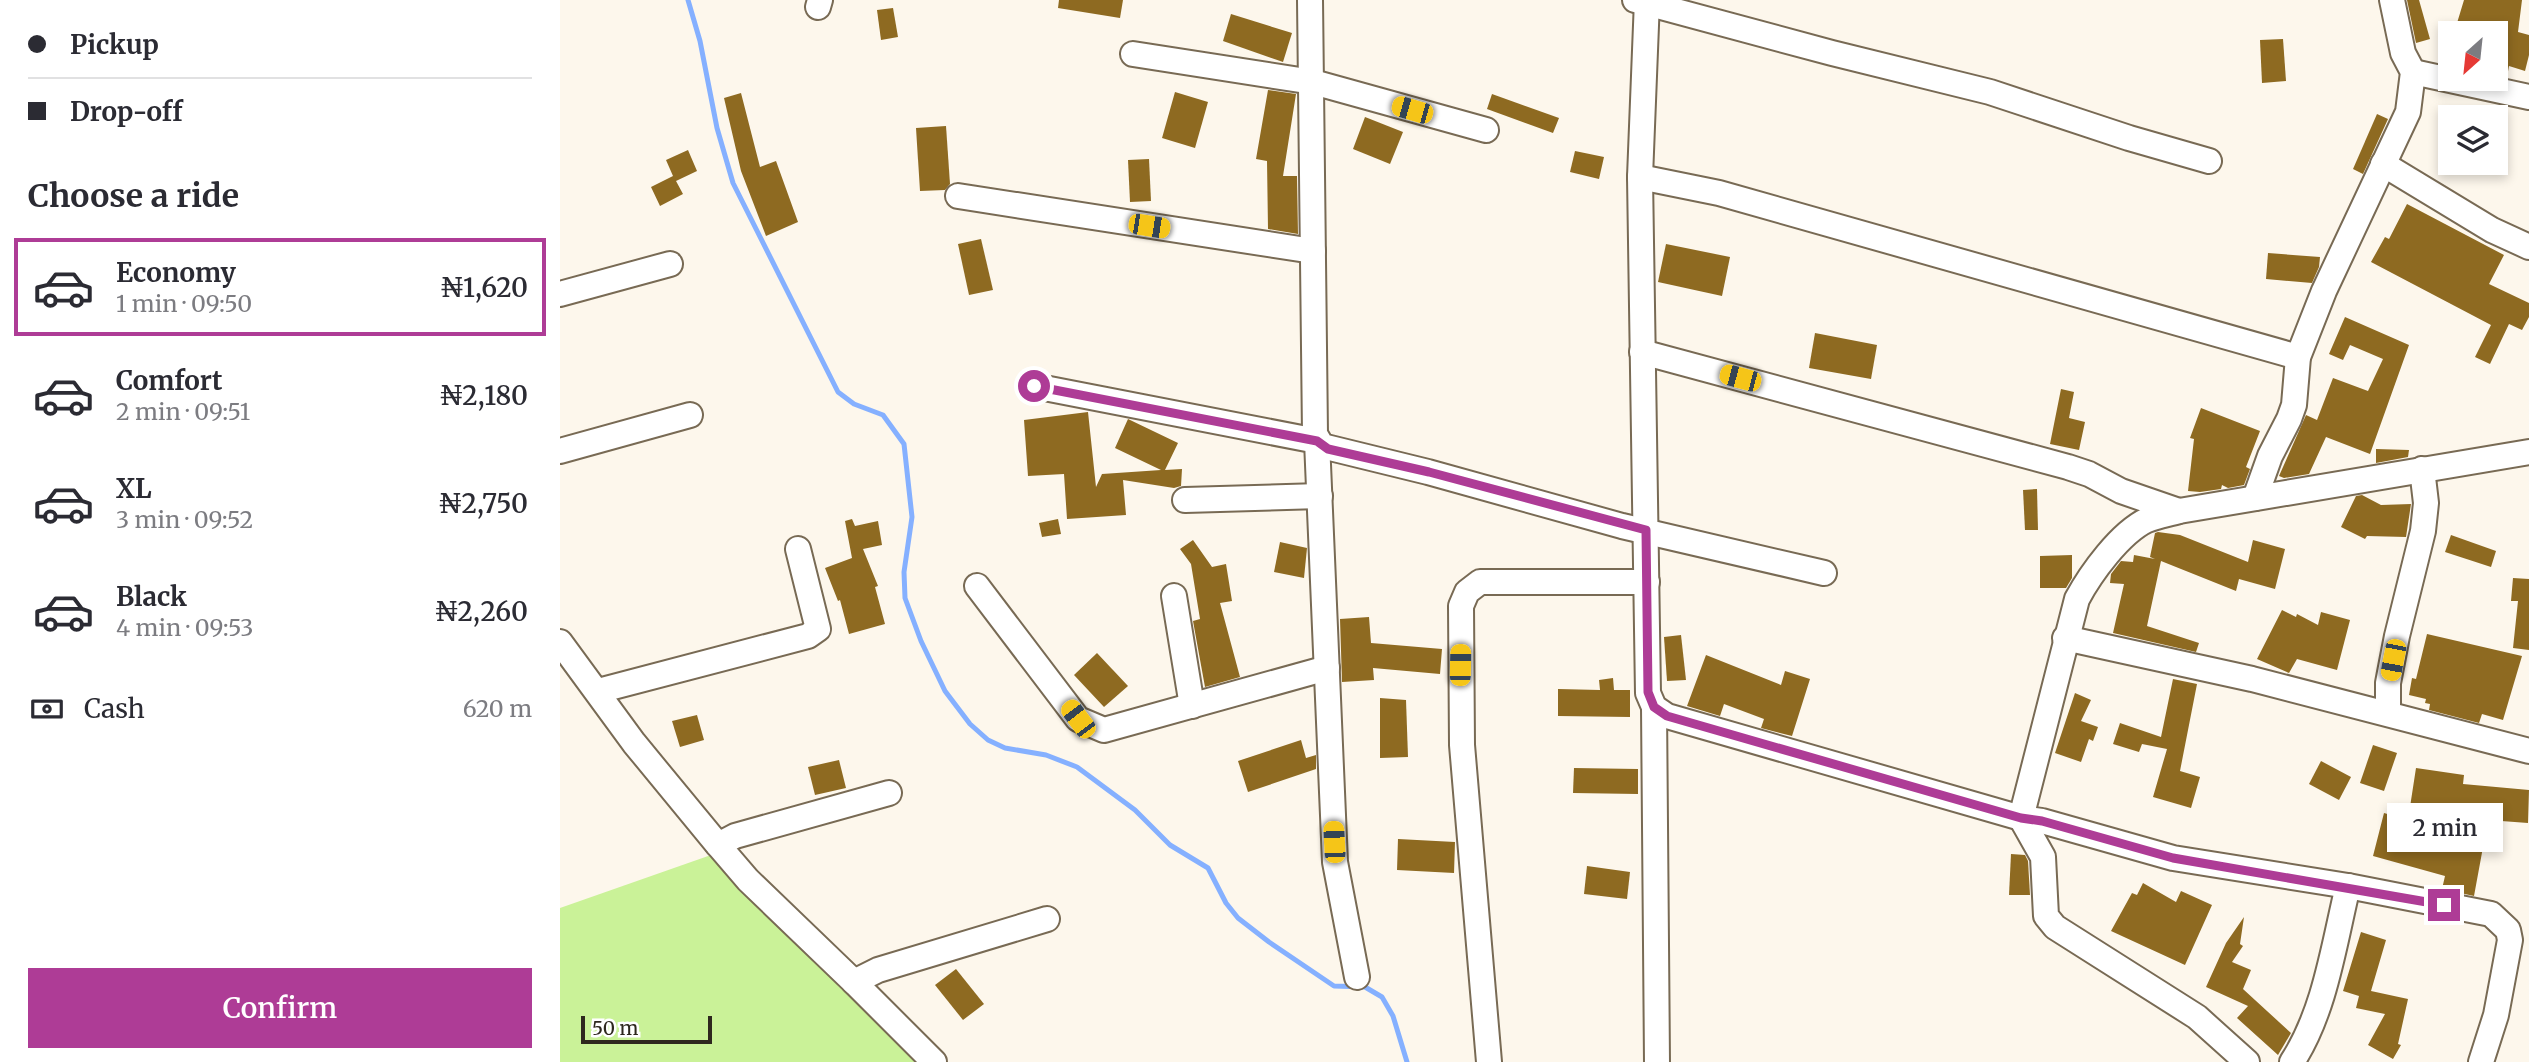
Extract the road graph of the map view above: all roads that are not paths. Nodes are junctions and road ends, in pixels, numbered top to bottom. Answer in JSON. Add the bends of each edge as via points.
{"nodes":[{"id":1,"x":1310,"y":0,"type":"edge"},
{"id":2,"x":2392,"y":0,"type":"edge"},
{"id":3,"x":1643,"y":1,"type":"edge"},
{"id":4,"x":1133,"y":54,"type":"dead end"},
{"id":5,"x":2413,"y":72,"type":"junction"},
{"id":6,"x":1313,"y":82,"type":"junction"},
{"id":7,"x":2529,"y":97,"type":"edge"},
{"id":8,"x":1486,"y":130,"type":"dead end"},
{"id":9,"x":2209,"y":161,"type":"dead end"},
{"id":10,"x":2383,"y":164,"type":"junction"},
{"id":11,"x":1640,"y":177,"type":"junction"},
{"id":12,"x":958,"y":196,"type":"dead end"},
{"id":13,"x":2529,"y":247,"type":"edge"},
{"id":14,"x":1313,"y":251,"type":"junction"},
{"id":15,"x":670,"y":264,"type":"dead end"},
{"id":16,"x":560,"y":294,"type":"edge"},
{"id":17,"x":1642,"y":352,"type":"junction"},
{"id":18,"x":2298,"y":357,"type":"junction"},
{"id":19,"x":1034,"y":386,"type":"dead end"},
{"id":20,"x":690,"y":415,"type":"dead end"},
{"id":21,"x":1317,"y":441,"type":"junction"},
{"id":22,"x":560,"y":451,"type":"edge"},
{"id":23,"x":2529,"y":452,"type":"edge"},
{"id":24,"x":2422,"y":469,"type":"junction"},
{"id":25,"x":1320,"y":496,"type":"junction"},
{"id":26,"x":2255,"y":498,"type":"junction"},
{"id":27,"x":1185,"y":500,"type":"dead end"},
{"id":28,"x":2179,"y":511,"type":"junction"},
{"id":29,"x":1646,"y":530,"type":"junction"},
{"id":30,"x":798,"y":550,"type":"dead end"},
{"id":31,"x":1824,"y":573,"type":"dead end"},
{"id":32,"x":1647,"y":582,"type":"junction"},
{"id":33,"x":977,"y":586,"type":"dead end"},
{"id":34,"x":1174,"y":596,"type":"dead end"},
{"id":35,"x":2065,"y":638,"type":"junction"},
{"id":36,"x":560,"y":642,"type":"edge"},
{"id":37,"x":1327,"y":668,"type":"junction"},
{"id":38,"x":598,"y":691,"type":"junction"},
{"id":39,"x":1192,"y":706,"type":"junction"},
{"id":40,"x":1654,"y":707,"type":"junction"},
{"id":41,"x":2388,"y":713,"type":"junction"},
{"id":42,"x":2529,"y":751,"type":"edge"},
{"id":43,"x":889,"y":793,"type":"dead end"},
{"id":44,"x":2021,"y":818,"type":"junction"},
{"id":45,"x":718,"y":845,"type":"junction"},
{"id":46,"x":2348,"y":886,"type":"junction"},
{"id":47,"x":1047,"y":919,"type":"dead end"},
{"id":48,"x":1357,"y":977,"type":"dead end"},
{"id":49,"x":854,"y":982,"type":"junction"},
{"id":50,"x":934,"y":1062,"type":"edge"},
{"id":51,"x":1489,"y":1062,"type":"edge"},
{"id":52,"x":1657,"y":1062,"type":"edge"},
{"id":53,"x":2247,"y":1062,"type":"edge"},
{"id":54,"x":2292,"y":1062,"type":"edge"},
{"id":55,"x":2482,"y":1062,"type":"edge"}],
"edges":[{"from":1,"to":6,"type":"street"},
{"from":2,"to":5,"type":"street","via":[[2403,53]]},
{"from":3,"to":9,"type":"street","via":[[1990,92]]},
{"from":3,"to":11,"type":"street"},
{"from":4,"to":6,"type":"street"},
{"from":5,"to":7,"type":"street"},
{"from":5,"to":10,"type":"street","via":[[2408,112]]},
{"from":6,"to":8,"type":"street"},
{"from":6,"to":14,"type":"street"},
{"from":10,"to":13,"type":"street","via":[[2492,230]]},
{"from":10,"to":18,"type":"street","via":[[2349,232]]},
{"from":11,"to":17,"type":"street"},
{"from":11,"to":18,"type":"street","via":[[1719,193]]},
{"from":12,"to":14,"type":"street"},
{"from":14,"to":21,"type":"street"},
{"from":15,"to":16,"type":"street"},
{"from":17,"to":28,"type":"street","via":[[2068,467]]},
{"from":17,"to":29,"type":"street"},
{"from":18,"to":26,"type":"street","via":[[2294,405]]},
{"from":19,"to":21,"type":"street"},
{"from":20,"to":22,"type":"street"},
{"from":21,"to":25,"type":"street"},
{"from":21,"to":29,"type":"street","via":[[1328,449]]},
{"from":23,"to":24,"type":"street"},
{"from":24,"to":26,"type":"street"},
{"from":24,"to":41,"type":"street","via":[[2423,531],[2397,636]]},
{"from":25,"to":27,"type":"street"},
{"from":25,"to":37,"type":"street"},
{"from":26,"to":28,"type":"street"},
{"from":28,"to":35,"type":"street","via":[[2147,520],[2127,534],[2088,579]]},
{"from":29,"to":31,"type":"street"},
{"from":29,"to":32,"type":"street"},
{"from":30,"to":38,"type":"street","via":[[818,629],[808,636]]},
{"from":32,"to":40,"type":"street","via":[[1648,692]]},
{"from":32,"to":51,"type":"street","via":[[1480,582],[1467,592],[1461,606],[1462,745]]},
{"from":33,"to":39,"type":"street","via":[[1086,725],[1104,730]]},
{"from":34,"to":39,"type":"street"},
{"from":35,"to":41,"type":"street"},
{"from":35,"to":44,"type":"street"},
{"from":36,"to":38,"type":"street"},
{"from":37,"to":39,"type":"street"},
{"from":37,"to":48,"type":"street","via":[[1335,862]]},
{"from":38,"to":45,"type":"street","via":[[634,743]]},
{"from":40,"to":44,"type":"street","via":[[1667,716]]},
{"from":40,"to":52,"type":"street"},
{"from":41,"to":42,"type":"street"},
{"from":43,"to":45,"type":"street","via":[[735,836]]},
{"from":44,"to":46,"type":"street","via":[[2173,858]]},
{"from":44,"to":53,"type":"street","via":[[2043,857],[2044,902],[2050,923],[2197,1017]]},
{"from":45,"to":49,"type":"street"},
{"from":46,"to":54,"type":"street","via":[[2318,1002]]},
{"from":46,"to":55,"type":"street","via":[[2491,914],[2502,922],[2510,940]]},
{"from":47,"to":49,"type":"street","via":[[878,970]]},
{"from":49,"to":50,"type":"street"}]}
